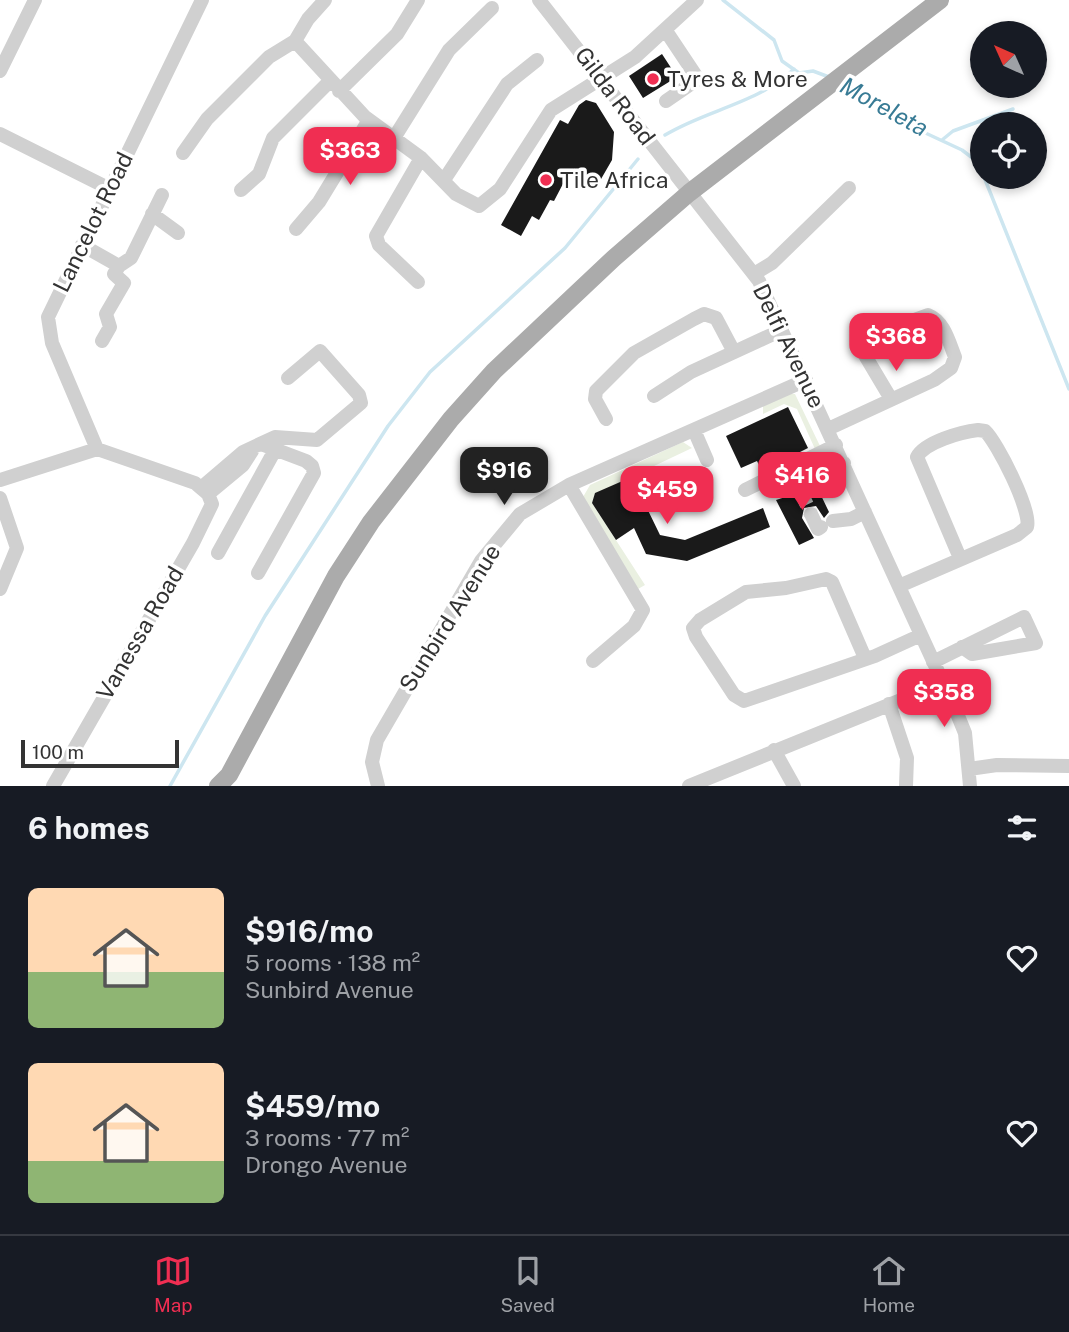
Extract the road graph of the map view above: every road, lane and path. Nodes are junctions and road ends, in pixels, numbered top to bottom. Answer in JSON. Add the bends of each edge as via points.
{"nodes":[{"id":1,"x":35,"y":0,"type":"edge"},
{"id":2,"x":202,"y":0,"type":"edge"},
{"id":3,"x":325,"y":0,"type":"edge"},
{"id":4,"x":418,"y":0,"type":"edge"},
{"id":5,"x":539,"y":0,"type":"edge"},
{"id":6,"x":698,"y":0,"type":"edge"},
{"id":7,"x":940,"y":0,"type":"edge"},
{"id":8,"x":492,"y":8,"type":"dead end"},
{"id":9,"x":666,"y":32,"type":"junction"},
{"id":10,"x":295,"y":41,"type":"junction"},
{"id":11,"x":537,"y":60,"type":"dead end"},
{"id":12,"x":0,"y":71,"type":"edge"},
{"id":13,"x":602,"y":77,"type":"junction"},
{"id":14,"x":334,"y":86,"type":"junction"},
{"id":15,"x":666,"y":101,"type":"dead end"},
{"id":16,"x":369,"y":120,"type":"junction"},
{"id":17,"x":0,"y":135,"type":"edge"},
{"id":18,"x":394,"y":138,"type":"junction"},
{"id":19,"x":183,"y":153,"type":"dead end"},
{"id":20,"x":421,"y":158,"type":"junction"},
{"id":21,"x":443,"y":180,"type":"junction"},
{"id":22,"x":849,"y":188,"type":"dead end"},
{"id":23,"x":110,"y":189,"type":"junction"},
{"id":24,"x":241,"y":190,"type":"dead end"},
{"id":25,"x":162,"y":195,"type":"dead end"},
{"id":26,"x":693,"y":197,"type":"junction"},
{"id":27,"x":152,"y":214,"type":"junction"},
{"id":28,"x":296,"y":229,"type":"dead end"},
{"id":29,"x":178,"y":233,"type":"dead end"},
{"id":30,"x":82,"y":245,"type":"junction"},
{"id":31,"x":119,"y":266,"type":"junction"},
{"id":32,"x":754,"y":274,"type":"junction"},
{"id":33,"x":418,"y":282,"type":"dead end"},
{"id":34,"x":782,"y":330,"type":"junction"},
{"id":35,"x":102,"y":341,"type":"dead end"},
{"id":36,"x":734,"y":352,"type":"junction"},
{"id":37,"x":288,"y":378,"type":"dead end"},
{"id":38,"x":806,"y":380,"type":"junction"},
{"id":39,"x":654,"y":396,"type":"dead end"},
{"id":40,"x":891,"y":399,"type":"junction"},
{"id":41,"x":606,"y":419,"type":"dead end"},
{"id":42,"x":828,"y":429,"type":"junction"},
{"id":43,"x":694,"y":430,"type":"junction"},
{"id":44,"x":836,"y":445,"type":"junction"},
{"id":45,"x":256,"y":447,"type":"junction"},
{"id":46,"x":97,"y":449,"type":"junction"},
{"id":47,"x":275,"y":450,"type":"junction"},
{"id":48,"x":707,"y":460,"type":"dead end"},
{"id":49,"x":844,"y":463,"type":"junction"},
{"id":50,"x":797,"y":465,"type":"junction"},
{"id":51,"x":0,"y":480,"type":"edge"},
{"id":52,"x":569,"y":485,"type":"junction"},
{"id":53,"x":202,"y":488,"type":"junction"},
{"id":54,"x":745,"y":490,"type":"dead end"},
{"id":55,"x":0,"y":498,"type":"edge"},
{"id":56,"x":865,"y":512,"type":"junction"},
{"id":57,"x":811,"y":514,"type":"dead end"},
{"id":58,"x":218,"y":552,"type":"dead end"},
{"id":59,"x":960,"y":558,"type":"junction"},
{"id":60,"x":258,"y":573,"type":"dead end"},
{"id":61,"x":899,"y":586,"type":"junction"},
{"id":62,"x":0,"y":589,"type":"edge"},
{"id":63,"x":921,"y":635,"type":"junction"},
{"id":64,"x":962,"y":647,"type":"dead end"},
{"id":65,"x":865,"y":659,"type":"junction"},
{"id":66,"x":593,"y":662,"type":"dead end"},
{"id":67,"x":933,"y":662,"type":"junction"},
{"id":68,"x":943,"y":683,"type":"junction"},
{"id":69,"x":889,"y":704,"type":"junction"},
{"id":70,"x":774,"y":750,"type":"junction"},
{"id":71,"x":1069,"y":766,"type":"edge"},
{"id":72,"x":969,"y":769,"type":"junction"},
{"id":73,"x":225,"y":782,"type":"edge"},
{"id":74,"x":53,"y":786,"type":"edge"},
{"id":75,"x":378,"y":786,"type":"edge"},
{"id":76,"x":690,"y":786,"type":"edge"},
{"id":77,"x":794,"y":786,"type":"edge"},
{"id":78,"x":906,"y":786,"type":"edge"},
{"id":79,"x":970,"y":786,"type":"edge"}],
"edges":[{"from":1,"to":12,"type":"street"},
{"from":2,"to":23,"type":"street","name":"Lancelot Road"},
{"from":3,"to":10,"type":"street"},
{"from":4,"to":14,"type":"street","via":[[397,34]]},
{"from":5,"to":13,"type":"street","name":"Gilda Road"},
{"from":6,"to":9,"type":"street"},
{"from":7,"to":26,"type":"main road"},
{"from":8,"to":18,"type":"street","via":[[449,50]]},
{"from":9,"to":13,"type":"street"},
{"from":9,"to":15,"type":"street","via":[[698,79]]},
{"from":10,"to":14,"type":"street"},
{"from":10,"to":19,"type":"street","via":[[269,57],[207,119]]},
{"from":11,"to":21,"type":"street","via":[[507,84]]},
{"from":13,"to":21,"type":"street","via":[[551,110],[500,189],[479,206],[456,194]]},
{"from":13,"to":26,"type":"street","name":"Gilda Road"},
{"from":14,"to":16,"type":"street"},
{"from":14,"to":24,"type":"street","via":[[273,138],[259,174]]},
{"from":16,"to":18,"type":"street"},
{"from":16,"to":28,"type":"street","via":[[319,202]]},
{"from":17,"to":23,"type":"street"},
{"from":18,"to":20,"type":"street"},
{"from":20,"to":21,"type":"street"},
{"from":20,"to":33,"type":"street","via":[[376,236],[379,245]]},
{"from":22,"to":32,"type":"street","via":[[772,263]]},
{"from":23,"to":30,"type":"street","name":"Lancelot Road"},
{"from":25,"to":27,"type":"street"},
{"from":26,"to":32,"type":"street","name":"Delfi Avenue"},
{"from":26,"to":73,"type":"main road","via":[[525,339],[451,419],[371,522],[336,576]]},
{"from":27,"to":29,"type":"street"},
{"from":27,"to":31,"type":"street","via":[[131,258]]},
{"from":30,"to":31,"type":"street"},
{"from":30,"to":46,"type":"street","name":"Lancelot Road","via":[[48,317],[49,330]]},
{"from":31,"to":35,"type":"street","via":[[114,274],[124,283],[106,314],[110,327]]},
{"from":32,"to":34,"type":"street","name":"Delfi Avenue"},
{"from":34,"to":36,"type":"street"},
{"from":34,"to":38,"type":"street","name":"Delfi Avenue"},
{"from":36,"to":39,"type":"street"},
{"from":36,"to":41,"type":"street","via":[[711,314],[694,319],[634,353],[596,391],[595,399]]},
{"from":37,"to":45,"type":"street","via":[[320,351],[361,403],[317,440],[283,435]]},
{"from":38,"to":42,"type":"street","name":"Delfi Avenue"},
{"from":38,"to":43,"type":"street","name":"Sunbird Avenue"},
{"from":40,"to":40,"type":"street","via":[[860,347],[878,333],[933,316],[943,329],[954,363],[934,380]]},
{"from":40,"to":42,"type":"street"},
{"from":42,"to":44,"type":"street","name":"Delfi Avenue"},
{"from":43,"to":48,"type":"street"},
{"from":43,"to":52,"type":"street","name":"Sunbird Avenue"},
{"from":44,"to":49,"type":"street","name":"Delfi Avenue"},
{"from":44,"to":50,"type":"street"},
{"from":45,"to":47,"type":"street"},
{"from":45,"to":53,"type":"street","via":[[249,459]]},
{"from":46,"to":51,"type":"street"},
{"from":46,"to":53,"type":"street"},
{"from":47,"to":58,"type":"street"},
{"from":47,"to":60,"type":"street","via":[[306,461],[314,472]]},
{"from":49,"to":50,"type":"street","via":[[803,487]]},
{"from":49,"to":56,"type":"street","name":"Delfi Avenue"},
{"from":50,"to":54,"type":"street"},
{"from":52,"to":66,"type":"street","via":[[643,610],[634,626]]},
{"from":52,"to":75,"type":"street","name":"Sunbird Avenue","via":[[520,514],[481,561],[377,740],[372,762]]},
{"from":53,"to":74,"type":"street","name":"Vanessa Road","via":[[212,504],[193,543]]},
{"from":55,"to":62,"type":"street","via":[[17,548]]},
{"from":56,"to":57,"type":"street","via":[[818,529]]},
{"from":56,"to":61,"type":"street","name":"Delfi Avenue"},
{"from":59,"to":59,"type":"street","via":[[1017,535],[1029,521],[985,431],[969,431],[935,444],[918,457]]},
{"from":59,"to":61,"type":"street"},
{"from":61,"to":63,"type":"street","name":"Delfi Avenue"},
{"from":63,"to":65,"type":"street"},
{"from":63,"to":67,"type":"street","name":"Delfi Avenue"},
{"from":64,"to":67,"type":"street"},
{"from":65,"to":65,"type":"street","via":[[744,701],[734,695],[693,628],[746,592],[826,579],[832,582]]},
{"from":67,"to":68,"type":"street","name":"Delfi Avenue"},
{"from":68,"to":69,"type":"street"},
{"from":68,"to":72,"type":"street","name":"Delfi Avenue","via":[[965,733]]},
{"from":69,"to":70,"type":"street"},
{"from":69,"to":78,"type":"street","via":[[906,753]]},
{"from":70,"to":76,"type":"street"},
{"from":70,"to":77,"type":"street"},
{"from":71,"to":72,"type":"street"},
{"from":72,"to":79,"type":"street","name":"Delfi Avenue"}]}
